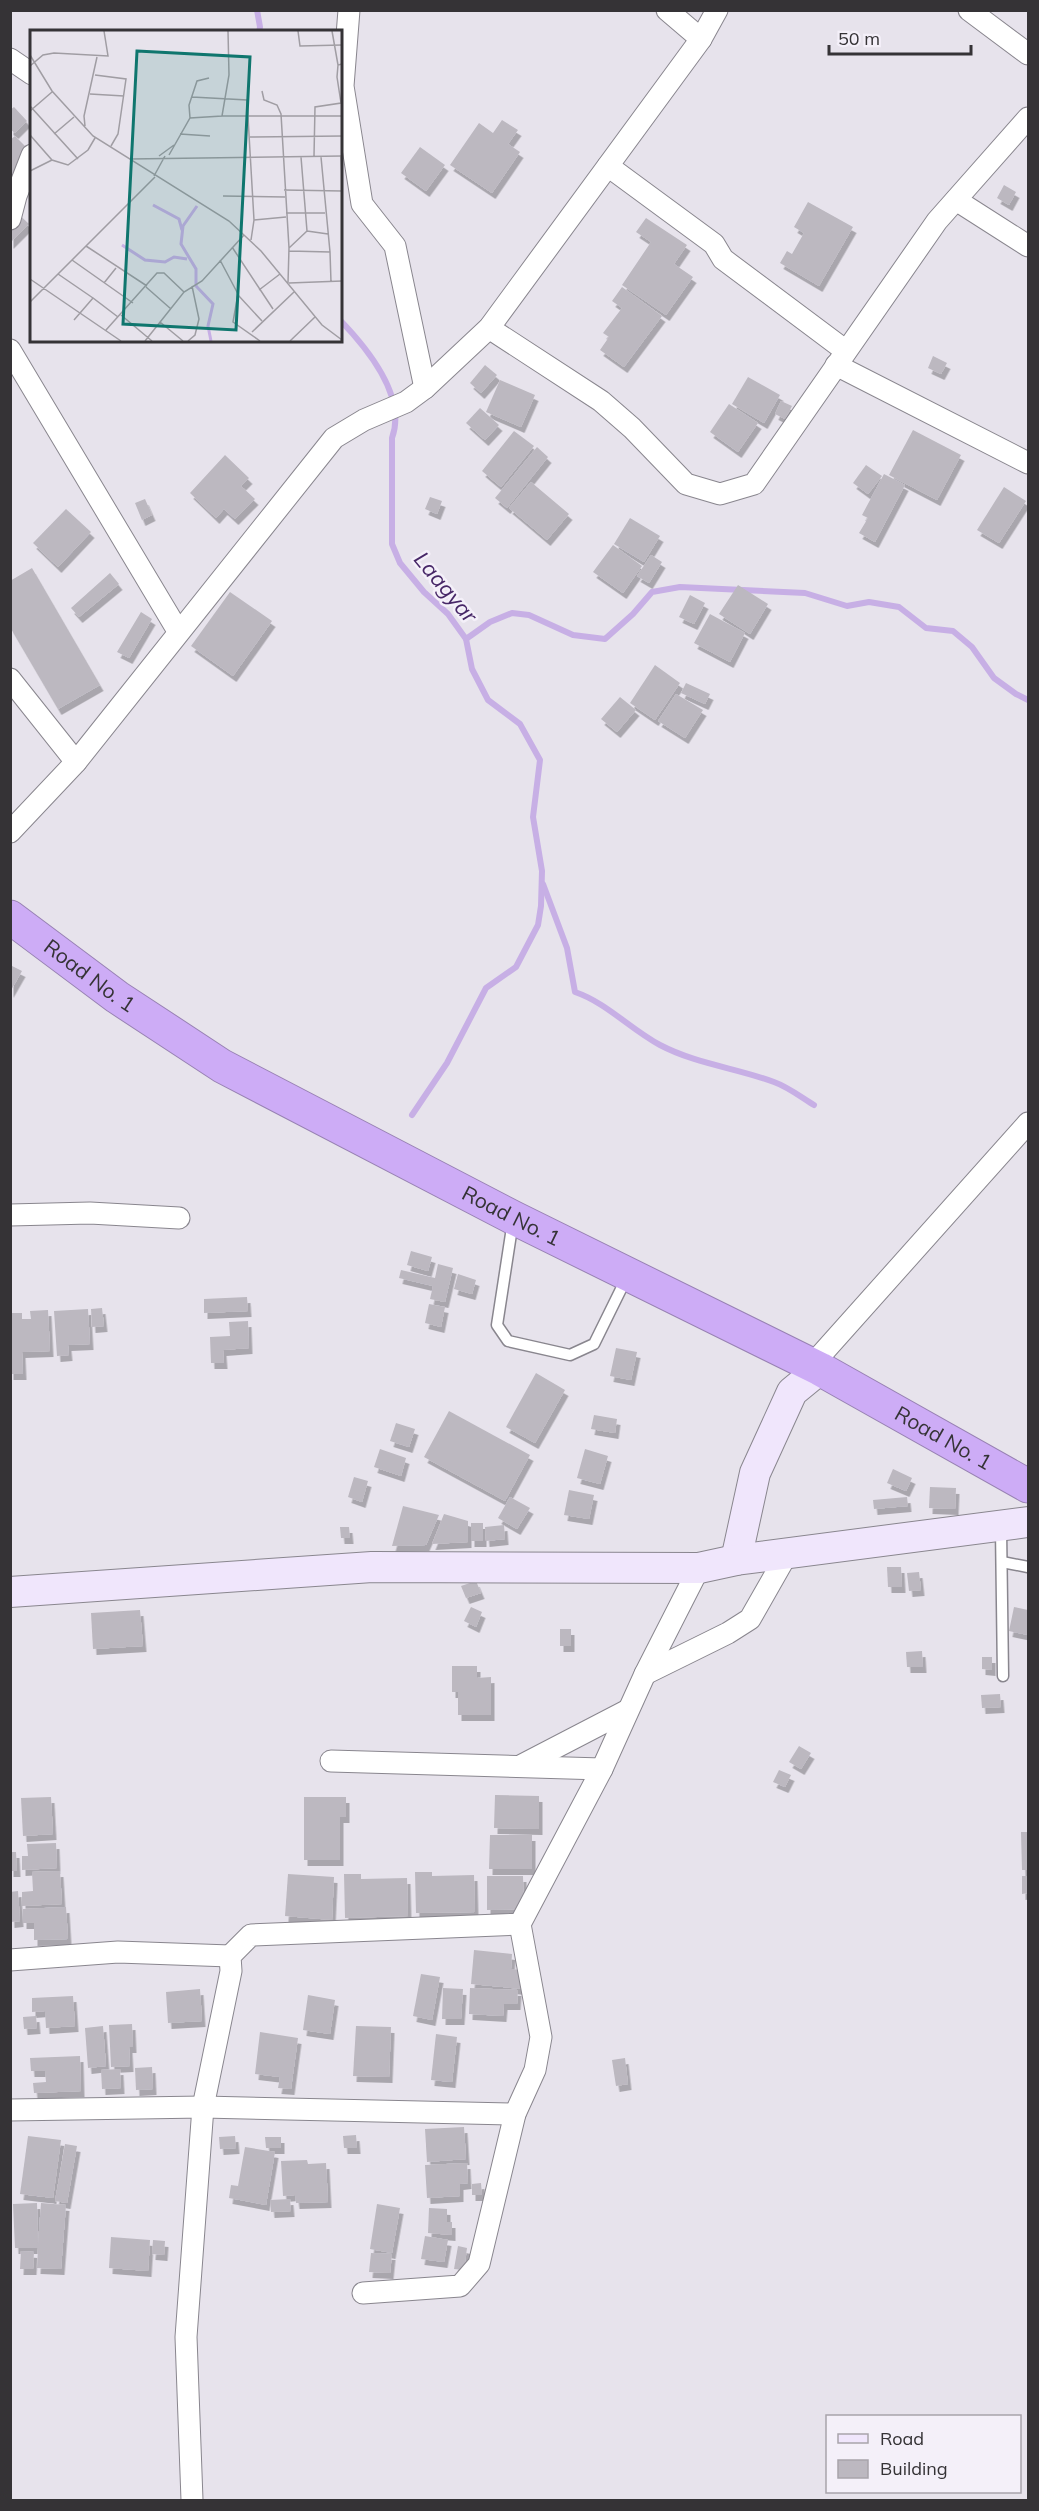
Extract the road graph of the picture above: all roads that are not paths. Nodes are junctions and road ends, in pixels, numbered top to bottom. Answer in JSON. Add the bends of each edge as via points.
{"nodes":[{"id":1,"x":349,"y":10,"type":"edge"},
{"id":2,"x":667,"y":10,"type":"edge"},
{"id":3,"x":717,"y":10,"type":"edge"},
{"id":4,"x":969,"y":10,"type":"edge"},
{"id":5,"x":701,"y":39,"type":"junction"},
{"id":6,"x":1029,"y":54,"type":"edge"},
{"id":7,"x":10,"y":59,"type":"edge"},
{"id":8,"x":30,"y":73,"type":"edge"},
{"id":9,"x":1029,"y":118,"type":"edge"},
{"id":10,"x":30,"y":160,"type":"edge"},
{"id":11,"x":608,"y":166,"type":"junction"},
{"id":12,"x":956,"y":200,"type":"junction"},
{"id":13,"x":10,"y":219,"type":"edge"},
{"id":14,"x":1029,"y":246,"type":"edge"},
{"id":15,"x":489,"y":328,"type":"junction"},
{"id":16,"x":10,"y":350,"type":"edge"},
{"id":17,"x":841,"y":358,"type":"junction"},
{"id":18,"x":425,"y":388,"type":"junction"},
{"id":19,"x":1029,"y":464,"type":"edge"},
{"id":20,"x":178,"y":631,"type":"junction"},
{"id":21,"x":10,"y":679,"type":"edge"},
{"id":22,"x":76,"y":762,"type":"junction"},
{"id":23,"x":10,"y":832,"type":"edge"},
{"id":24,"x":10,"y":917,"type":"edge"},
{"id":25,"x":1029,"y":1123,"type":"edge"},
{"id":26,"x":10,"y":1215,"type":"edge"},
{"id":27,"x":179,"y":1218,"type":"dead end"},
{"id":28,"x":514,"y":1218,"type":"junction"},
{"id":29,"x":629,"y":1275,"type":"junction"},
{"id":30,"x":816,"y":1367,"type":"junction"},
{"id":31,"x":1029,"y":1486,"type":"edge"},
{"id":32,"x":1015,"y":1524,"type":"edge"},
{"id":33,"x":787,"y":1554,"type":"junction"},
{"id":34,"x":736,"y":1560,"type":"junction"},
{"id":35,"x":1002,"y":1562,"type":"junction"},
{"id":36,"x":1029,"y":1567,"type":"edge"},
{"id":37,"x":699,"y":1568,"type":"junction"},
{"id":38,"x":10,"y":1592,"type":"edge"},
{"id":39,"x":645,"y":1674,"type":"junction"},
{"id":40,"x":1003,"y":1676,"type":"dead end"},
{"id":41,"x":628,"y":1710,"type":"junction"},
{"id":42,"x":332,"y":1761,"type":"dead end"},
{"id":43,"x":519,"y":1766,"type":"junction"},
{"id":44,"x":602,"y":1769,"type":"junction"},
{"id":45,"x":520,"y":1924,"type":"junction"},
{"id":46,"x":230,"y":1956,"type":"junction"},
{"id":47,"x":10,"y":1960,"type":"edge"},
{"id":48,"x":203,"y":2107,"type":"junction"},
{"id":49,"x":10,"y":2110,"type":"edge"},
{"id":50,"x":515,"y":2114,"type":"junction"},
{"id":51,"x":363,"y":2293,"type":"dead end"},
{"id":52,"x":192,"y":2500,"type":"edge"}],
"edges":[{"from":1,"to":18,"type":"street","via":[[343,86],[363,204],[395,246]]},
{"from":2,"to":5,"type":"street"},
{"from":3,"to":5,"type":"street"},
{"from":4,"to":6,"type":"street"},
{"from":5,"to":11,"type":"street"},
{"from":7,"to":8,"type":"street"},
{"from":9,"to":12,"type":"street"},
{"from":10,"to":13,"type":"street"},
{"from":11,"to":15,"type":"street"},
{"from":11,"to":17,"type":"street","via":[[714,244],[723,259]]},
{"from":12,"to":14,"type":"street"},
{"from":12,"to":17,"type":"street","via":[[937,221]]},
{"from":15,"to":17,"type":"street","via":[[601,401],[633,428],[686,484],[720,494],[754,484]]},
{"from":15,"to":18,"type":"street"},
{"from":16,"to":20,"type":"street"},
{"from":17,"to":19,"type":"street"},
{"from":18,"to":20,"type":"street","via":[[406,402],[334,438]]},
{"from":20,"to":22,"type":"street"},
{"from":21,"to":22,"type":"street"},
{"from":22,"to":23,"type":"street"},
{"from":24,"to":28,"type":"highway","name":"Road No. 1","via":[[117,997],[222,1066]]},
{"from":25,"to":30,"type":"street"},
{"from":26,"to":27,"type":"street","via":[[90,1213]]},
{"from":28,"to":29,"type":"highway","name":"Road No. 1"},
{"from":28,"to":29,"type":"lane","via":[[497,1325],[508,1341],[570,1355],[594,1344]]},
{"from":29,"to":30,"type":"highway","name":"Road No. 1"},
{"from":30,"to":31,"type":"highway","name":"Road No. 1"},
{"from":30,"to":34,"type":"main road","via":[[792,1392],[755,1473]]},
{"from":32,"to":33,"type":"main road"},
{"from":32,"to":35,"type":"lane"},
{"from":33,"to":34,"type":"main road"},
{"from":33,"to":39,"type":"street","via":[[750,1620]]},
{"from":34,"to":37,"type":"main road"},
{"from":35,"to":36,"type":"lane"},
{"from":35,"to":40,"type":"lane"},
{"from":37,"to":38,"type":"main road","via":[[372,1567]]},
{"from":37,"to":39,"type":"street"},
{"from":39,"to":41,"type":"street"},
{"from":41,"to":43,"type":"street"},
{"from":41,"to":44,"type":"street"},
{"from":42,"to":43,"type":"street"},
{"from":43,"to":44,"type":"street"},
{"from":44,"to":45,"type":"street"},
{"from":45,"to":46,"type":"street","via":[[251,1935]]},
{"from":45,"to":50,"type":"street","via":[[541,2037],[534,2070]]},
{"from":46,"to":47,"type":"street","via":[[118,1952]]},
{"from":46,"to":48,"type":"street","via":[[231,1971]]},
{"from":48,"to":49,"type":"street"},
{"from":48,"to":50,"type":"street"},
{"from":48,"to":52,"type":"street","via":[[186,2337]]},
{"from":50,"to":51,"type":"street","via":[[479,2264],[460,2286]]}]}
